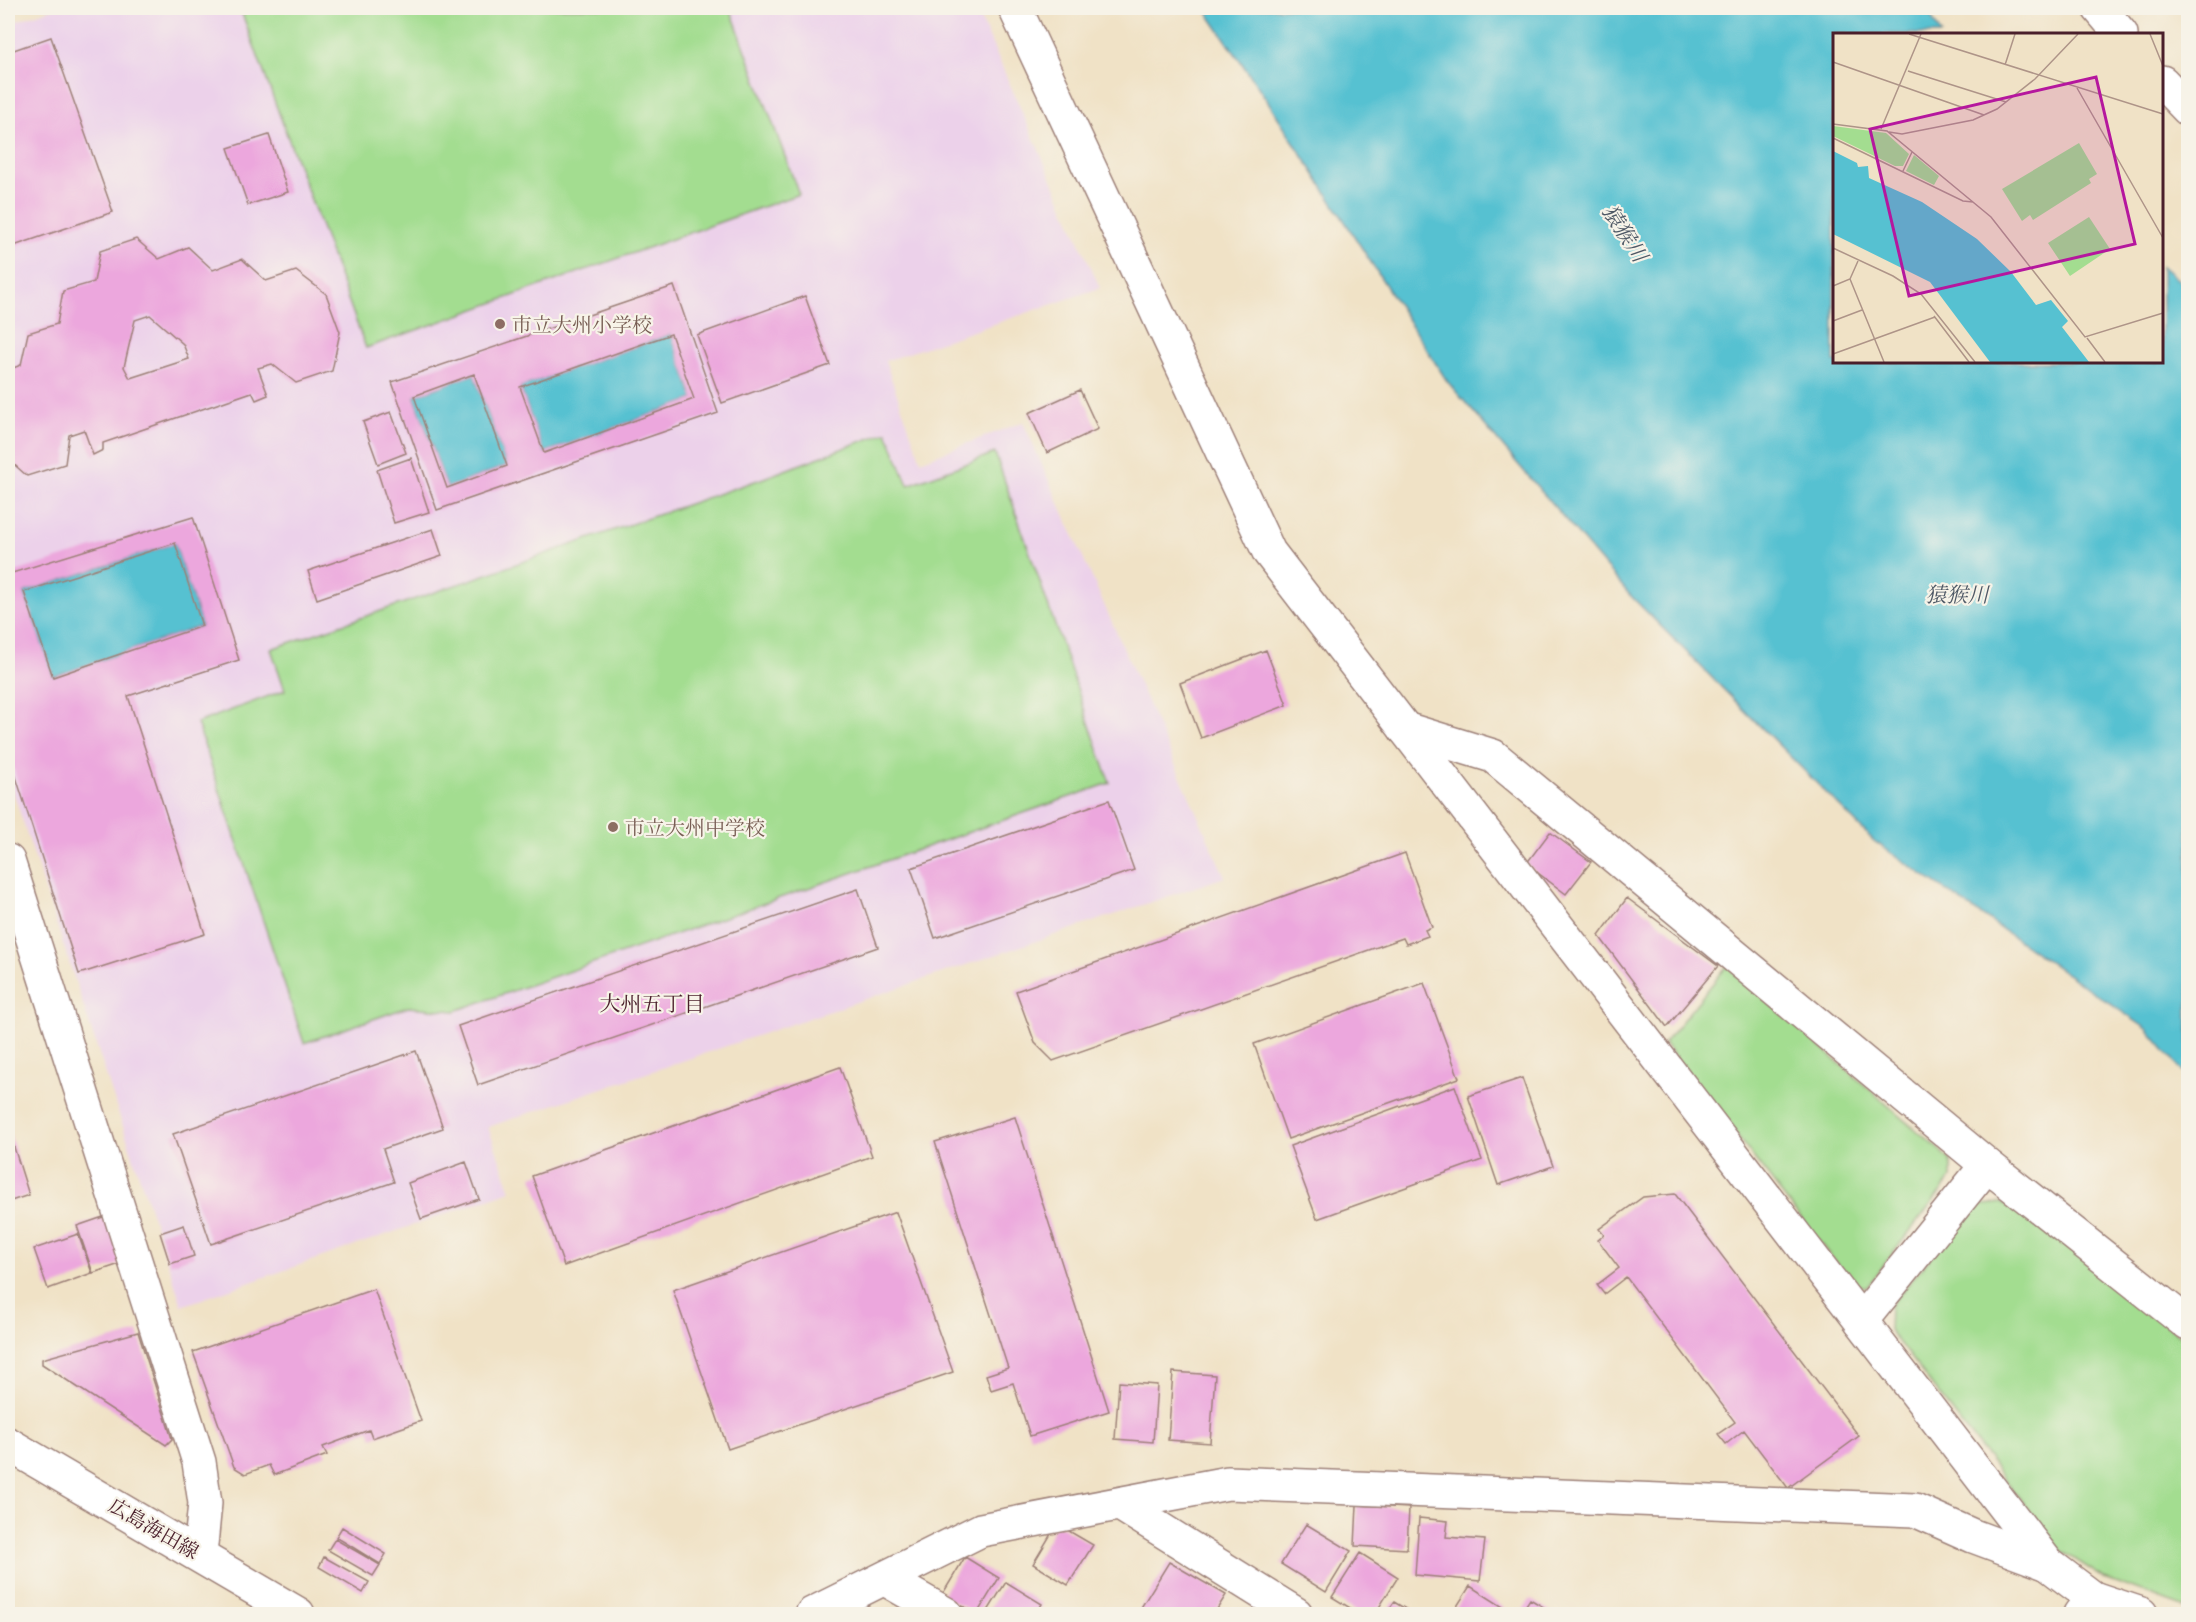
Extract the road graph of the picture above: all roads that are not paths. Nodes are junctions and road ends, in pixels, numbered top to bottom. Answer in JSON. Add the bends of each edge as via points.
{"nodes":[{"id":1,"x":1015,"y":8,"type":"edge"},
{"id":2,"x":2098,"y":8,"type":"edge"},
{"id":3,"x":2120,"y":33,"type":"edge"},
{"id":4,"x":2163,"y":83,"type":"edge"},
{"id":5,"x":2188,"y":109,"type":"edge"},
{"id":6,"x":1405,"y":729,"type":"junction"},
{"id":7,"x":8,"y":861,"type":"edge"},
{"id":8,"x":1987,"y":1165,"type":"junction"},
{"id":9,"x":1861,"y":1322,"type":"junction"},
{"id":10,"x":2188,"y":1324,"type":"edge"},
{"id":11,"x":8,"y":1444,"type":"edge"},
{"id":12,"x":1120,"y":1504,"type":"junction"},
{"id":13,"x":200,"y":1555,"type":"junction"},
{"id":14,"x":2048,"y":1564,"type":"junction"},
{"id":15,"x":885,"y":1579,"type":"junction"},
{"id":16,"x":2086,"y":1606,"type":"edge"},
{"id":17,"x":298,"y":1614,"type":"edge"},
{"id":18,"x":812,"y":1614,"type":"edge"},
{"id":19,"x":946,"y":1614,"type":"edge"},
{"id":20,"x":1296,"y":1614,"type":"edge"},
{"id":21,"x":2141,"y":1614,"type":"edge"}],
"edges":[{"from":1,"to":6,"type":"street","via":[[1269,552]]},
{"from":2,"to":3,"type":"street"},
{"from":4,"to":5,"type":"street"},
{"from":6,"to":8,"type":"street","via":[[1493,756]]},
{"from":6,"to":9,"type":"street"},
{"from":7,"to":13,"type":"street","via":[[199,1462],[205,1503]]},
{"from":8,"to":9,"type":"street"},
{"from":8,"to":10,"type":"street"},
{"from":9,"to":14,"type":"street"},
{"from":11,"to":13,"type":"street","name":"広島海田線"},
{"from":12,"to":14,"type":"street","via":[[1228,1483],[1915,1510]]},
{"from":12,"to":15,"type":"street","via":[[981,1530]]},
{"from":12,"to":20,"type":"street"},
{"from":13,"to":17,"type":"street","name":"広島海田線"},
{"from":14,"to":16,"type":"street"},
{"from":15,"to":18,"type":"street"},
{"from":15,"to":19,"type":"street"},
{"from":16,"to":21,"type":"street"}]}
